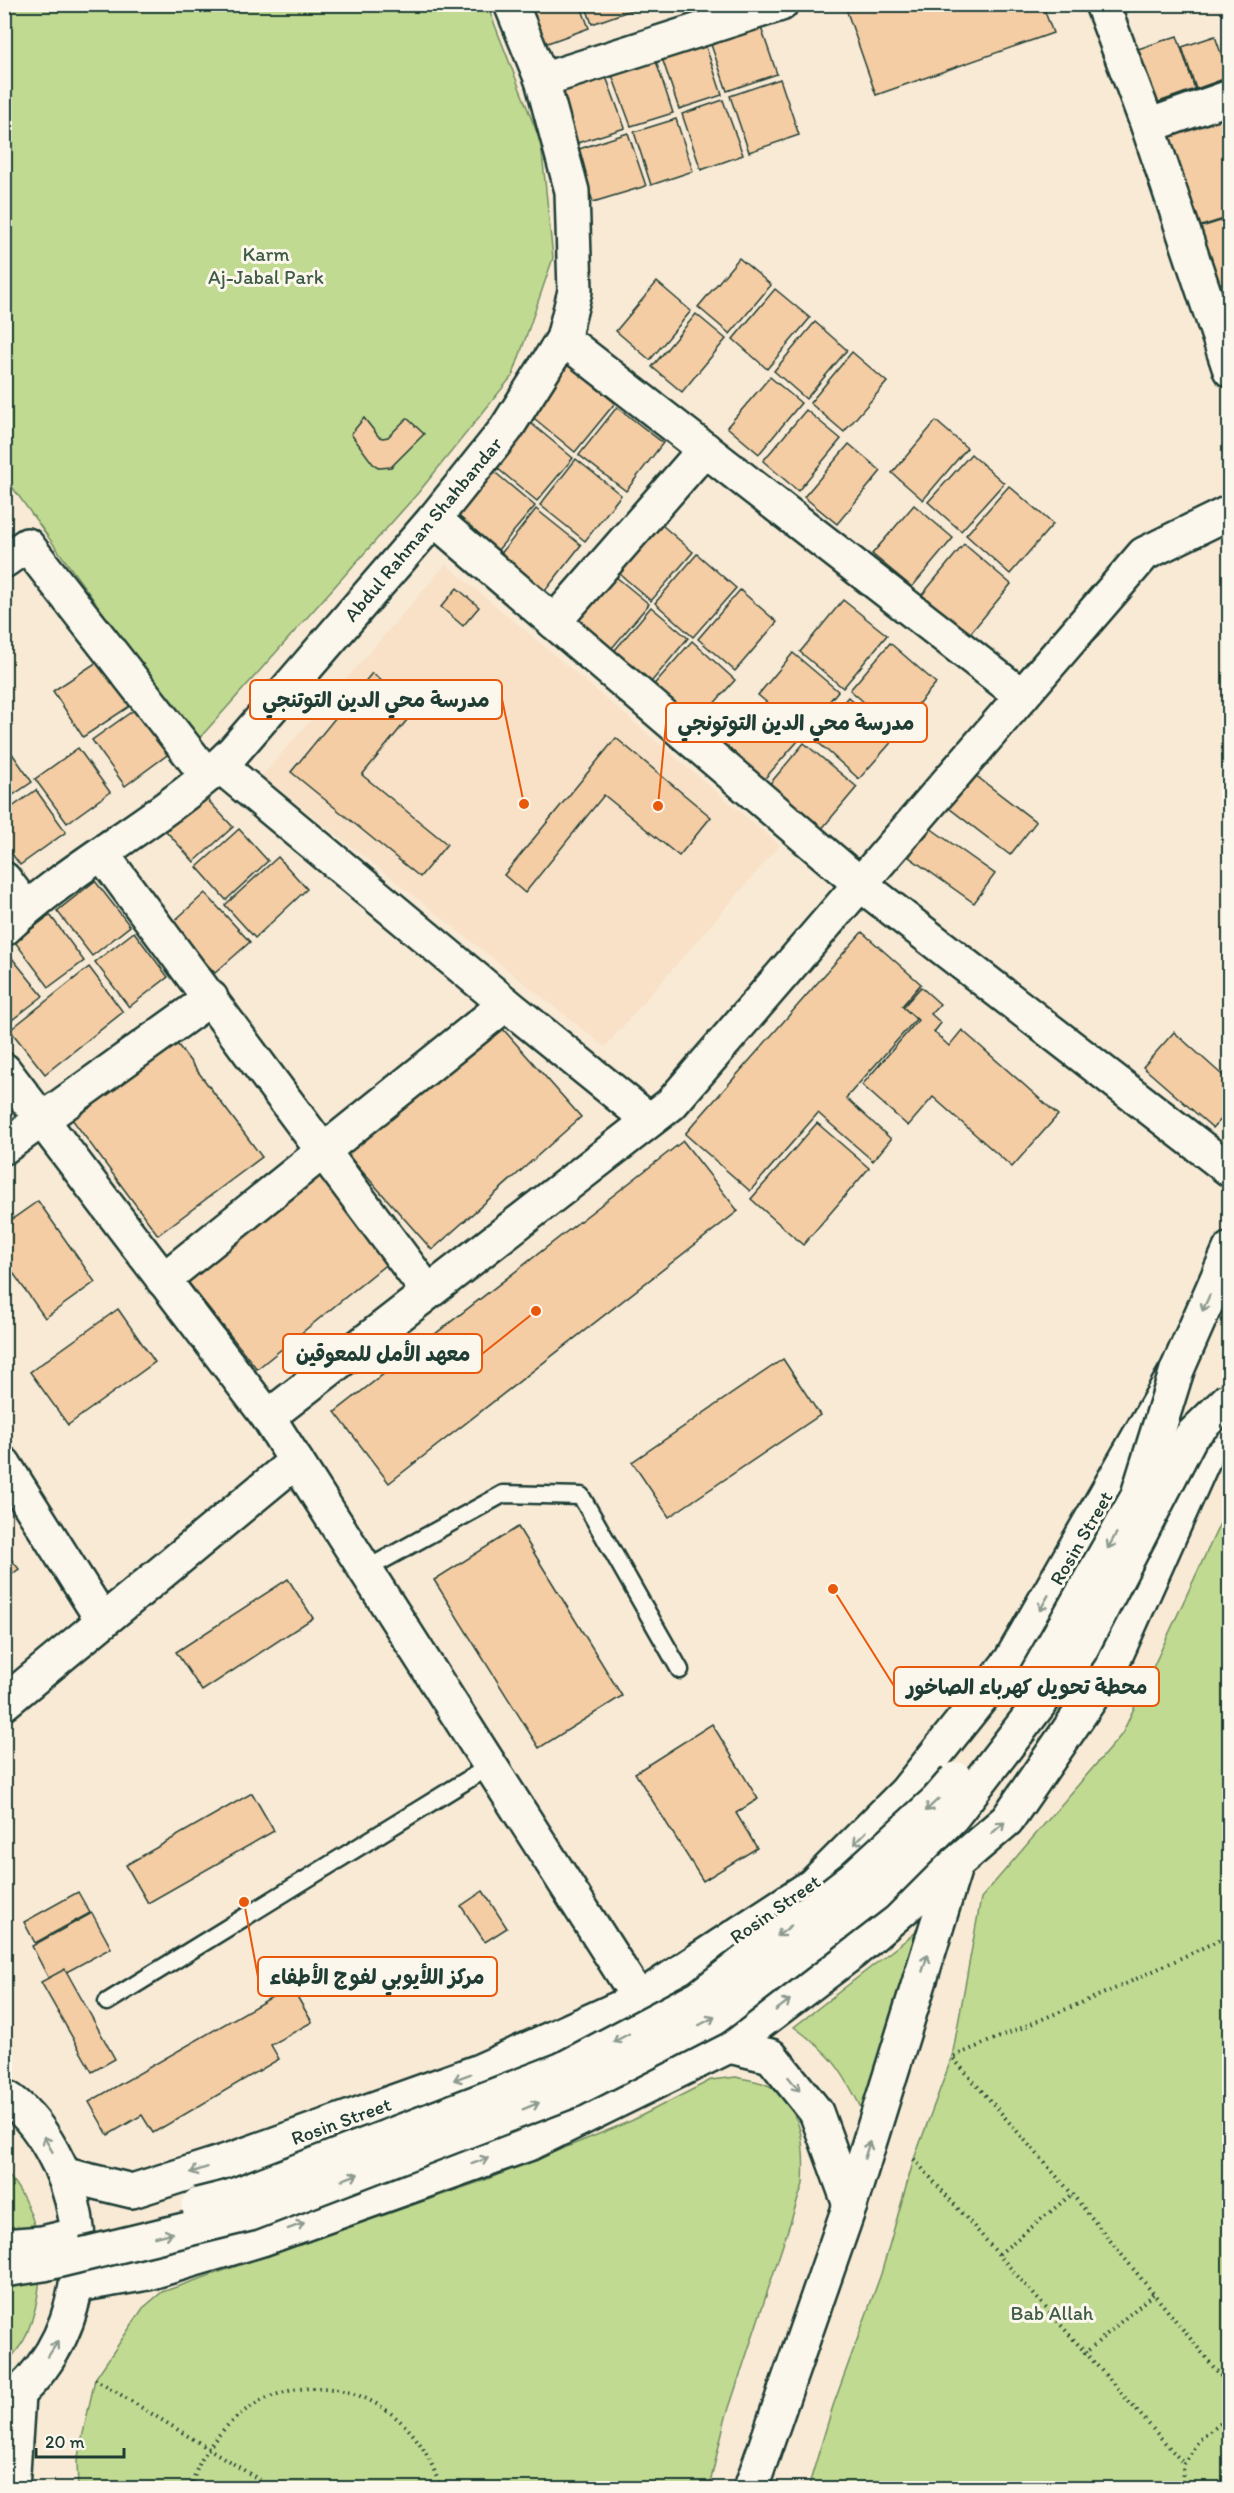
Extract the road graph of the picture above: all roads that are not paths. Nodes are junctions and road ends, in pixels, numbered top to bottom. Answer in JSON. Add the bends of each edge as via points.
{"nodes":[{"id":1,"x":510,"y":4,"type":"edge"},
{"id":2,"x":780,"y":4,"type":"edge"},
{"id":3,"x":1102,"y":4,"type":"edge"},
{"id":4,"x":542,"y":80,"type":"junction"},
{"id":5,"x":1230,"y":97,"type":"edge"},
{"id":6,"x":1148,"y":126,"type":"junction"},
{"id":7,"x":563,"y":339,"type":"junction"},
{"id":8,"x":1230,"y":370,"type":"edge"},
{"id":9,"x":705,"y":449,"type":"junction"},
{"id":10,"x":1230,"y":512,"type":"edge"},
{"id":11,"x":434,"y":519,"type":"junction"},
{"id":12,"x":4,"y":561,"type":"edge"},
{"id":13,"x":554,"y":622,"type":"junction"},
{"id":14,"x":1022,"y":696,"type":"junction"},
{"id":15,"x":213,"y":770,"type":"junction"},
{"id":16,"x":102,"y":855,"type":"junction"},
{"id":17,"x":4,"y":879,"type":"edge"},
{"id":18,"x":860,"y":884,"type":"junction"},
{"id":19,"x":15,"y":919,"type":"edge"},
{"id":20,"x":211,"y":998,"type":"junction"},
{"id":21,"x":506,"y":1004,"type":"junction"},
{"id":22,"x":4,"y":1070,"type":"edge"},
{"id":23,"x":42,"y":1120,"type":"junction"},
{"id":24,"x":650,"y":1120,"type":"junction"},
{"id":25,"x":4,"y":1147,"type":"edge"},
{"id":26,"x":323,"y":1150,"type":"junction"},
{"id":27,"x":1230,"y":1170,"type":"edge"},
{"id":28,"x":1230,"y":1249,"type":"edge"},
{"id":29,"x":163,"y":1280,"type":"junction"},
{"id":30,"x":428,"y":1292,"type":"junction"},
{"id":31,"x":1177,"y":1370,"type":"junction"},
{"id":32,"x":1230,"y":1399,"type":"edge"},
{"id":33,"x":268,"y":1417,"type":"junction"},
{"id":34,"x":296,"y":1461,"type":"junction"},
{"id":35,"x":4,"y":1464,"type":"edge"},
{"id":36,"x":365,"y":1570,"type":"junction"},
{"id":37,"x":103,"y":1621,"type":"junction"},
{"id":38,"x":680,"y":1670,"type":"dead end"},
{"id":39,"x":4,"y":1703,"type":"edge"},
{"id":40,"x":490,"y":1766,"type":"junction"},
{"id":41,"x":955,"y":1867,"type":"junction"},
{"id":42,"x":639,"y":1999,"type":"junction"},
{"id":43,"x":107,"y":2002,"type":"dead end"},
{"id":44,"x":729,"y":2046,"type":"junction"},
{"id":45,"x":4,"y":2096,"type":"edge"},
{"id":46,"x":236,"y":2158,"type":"junction"},
{"id":47,"x":66,"y":2175,"type":"junction"},
{"id":48,"x":850,"y":2205,"type":"junction"},
{"id":49,"x":262,"y":2239,"type":"junction"},
{"id":50,"x":4,"y":2246,"type":"edge"},
{"id":51,"x":4,"y":2270,"type":"edge"},
{"id":52,"x":78,"y":2285,"type":"junction"},
{"id":53,"x":11,"y":2400,"type":"edge"},
{"id":54,"x":12,"y":2488,"type":"edge"},
{"id":55,"x":751,"y":2488,"type":"edge"}],
"edges":[{"from":1,"to":4,"type":"street","name":"Abdul Rahman Shahbandar"},
{"from":2,"to":4,"type":"street"},
{"from":3,"to":6,"type":"street"},
{"from":4,"to":7,"type":"street","name":"Abdul Rahman Shahbandar","via":[[572,191],[575,291]]},
{"from":5,"to":6,"type":"street"},
{"from":6,"to":8,"type":"street"},
{"from":7,"to":9,"type":"street"},
{"from":7,"to":11,"type":"street","name":"Abdul Rahman Shahbandar","via":[[506,429]]},
{"from":9,"to":13,"type":"street"},
{"from":9,"to":14,"type":"street"},
{"from":10,"to":14,"type":"street","via":[[1144,554]]},
{"from":11,"to":13,"type":"street"},
{"from":11,"to":15,"type":"street","name":"Abdul Rahman Shahbandar"},
{"from":12,"to":15,"type":"street","via":[[27,544]]},
{"from":13,"to":18,"type":"street"},
{"from":14,"to":18,"type":"street"},
{"from":15,"to":16,"type":"street","name":"Abdul Rahman Shahbandar"},
{"from":15,"to":21,"type":"street"},
{"from":16,"to":19,"type":"street","name":"Abdul Rahman Shahbandar"},
{"from":16,"to":20,"type":"street"},
{"from":17,"to":19,"type":"street"},
{"from":18,"to":24,"type":"street","via":[[671,1104]]},
{"from":18,"to":27,"type":"street"},
{"from":20,"to":23,"type":"street"},
{"from":20,"to":26,"type":"street"},
{"from":21,"to":24,"type":"street"},
{"from":21,"to":26,"type":"street"},
{"from":22,"to":23,"type":"street"},
{"from":23,"to":25,"type":"street"},
{"from":23,"to":29,"type":"street"},
{"from":24,"to":30,"type":"street"},
{"from":26,"to":29,"type":"street"},
{"from":26,"to":30,"type":"street"},
{"from":28,"to":31,"type":"street","name":"Rosin Street","one_way":true},
{"from":29,"to":33,"type":"street"},
{"from":30,"to":33,"type":"street"},
{"from":31,"to":42,"type":"street","name":"Rosin Street","one_way":true,"via":[[1011,1660],[905,1793],[813,1885]]},
{"from":31,"to":50,"type":"street","one_way":true,"bridge":true,"via":[[1137,1498],[1017,1709],[937,1801],[853,1878],[699,1997],[561,2070],[230,2197],[42,2243]]},
{"from":41,"to":32,"type":"street","one_way":true,"via":[[1007,1820],[1108,1674]]},
{"from":51,"to":32,"type":"street","one_way":true,"bridge":true,"via":[[45,2264],[250,2214],[573,2090],[714,2018],[874,1894],[954,1816],[1080,1651],[1191,1436]]},
{"from":33,"to":34,"type":"street"},
{"from":34,"to":36,"type":"street"},
{"from":34,"to":37,"type":"street"},
{"from":35,"to":37,"type":"street"},
{"from":36,"to":38,"type":"lane","via":[[503,1494],[580,1496]]},
{"from":36,"to":40,"type":"street"},
{"from":37,"to":39,"type":"street"},
{"from":40,"to":42,"type":"street"},
{"from":40,"to":43,"type":"lane"},
{"from":44,"to":41,"type":"street","one_way":true,"via":[[853,1952]]},
{"from":48,"to":41,"type":"street","one_way":true},
{"from":42,"to":46,"type":"street","name":"Rosin Street","one_way":true,"via":[[477,2072]]},
{"from":44,"to":48,"type":"street","one_way":true,"via":[[771,2056],[816,2112]]},
{"from":49,"to":44,"type":"street","one_way":true,"via":[[531,2143]]},
{"from":47,"to":45,"type":"street","one_way":true,"via":[[42,2134]]},
{"from":46,"to":47,"type":"street","name":"Rosin Street","one_way":true,"via":[[132,2191]]},
{"from":46,"to":49,"type":"street"},
{"from":47,"to":52,"type":"street","via":[[80,2229]]},
{"from":48,"to":55,"type":"street"},
{"from":49,"to":52,"type":"street","via":[[148,2273]]},
{"from":53,"to":52,"type":"street","one_way":true,"via":[[57,2345]]},
{"from":53,"to":54,"type":"street"}]}
